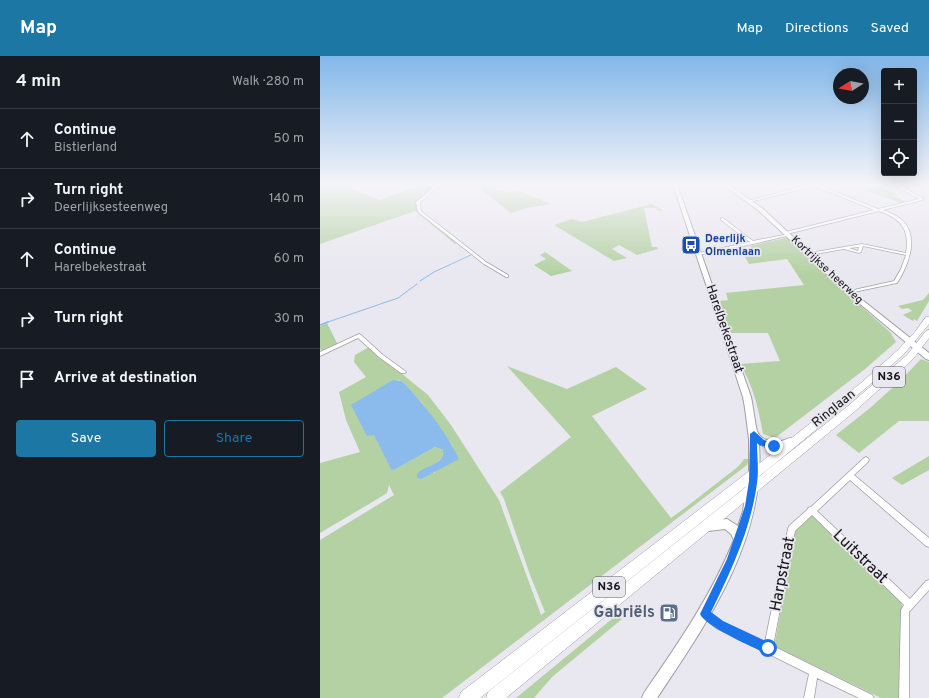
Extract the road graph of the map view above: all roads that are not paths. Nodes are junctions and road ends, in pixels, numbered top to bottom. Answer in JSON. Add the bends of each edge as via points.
{"nodes":[{"id":1,"x":421,"y":214,"type":"edge"},
{"id":2,"x":685,"y":214,"type":"edge"},
{"id":3,"x":765,"y":214,"type":"edge"},
{"id":4,"x":864,"y":214,"type":"edge"},
{"id":5,"x":887,"y":214,"type":"edge"},
{"id":6,"x":722,"y":219,"type":"dead end"},
{"id":7,"x":788,"y":234,"type":"junction"},
{"id":8,"x":752,"y":244,"type":"junction"},
{"id":9,"x":862,"y":245,"type":"junction"},
{"id":10,"x":844,"y":248,"type":"junction"},
{"id":11,"x":699,"y":254,"type":"junction"},
{"id":12,"x":809,"y":254,"type":"junction"},
{"id":13,"x":907,"y":254,"type":"junction"},
{"id":14,"x":507,"y":276,"type":"dead end"},
{"id":15,"x":849,"y":292,"type":"junction"},
{"id":16,"x":929,"y":319,"type":"edge"},
{"id":17,"x":929,"y":334,"type":"edge"},
{"id":18,"x":914,"y":345,"type":"junction"},
{"id":19,"x":320,"y":354,"type":"edge"},
{"id":20,"x":929,"y":357,"type":"edge"},
{"id":21,"x":403,"y":372,"type":"dead end"},
{"id":22,"x":754,"y":434,"type":"junction"},
{"id":23,"x":794,"y":440,"type":"junction"},
{"id":24,"x":866,"y":460,"type":"dead end"},
{"id":25,"x":849,"y":476,"type":"junction"},
{"id":26,"x":754,"y":480,"type":"junction"},
{"id":27,"x":811,"y":510,"type":"junction"},
{"id":28,"x":707,"y":526,"type":"junction"},
{"id":29,"x":739,"y":537,"type":"junction"},
{"id":30,"x":929,"y":543,"type":"edge"},
{"id":31,"x":929,"y":584,"type":"edge"},
{"id":32,"x":909,"y":604,"type":"junction"},
{"id":33,"x":705,"y":614,"type":"junction"},
{"id":34,"x":768,"y":648,"type":"junction"},
{"id":35,"x":814,"y":671,"type":"junction"},
{"id":36,"x":467,"y":698,"type":"edge"},
{"id":37,"x":494,"y":698,"type":"edge"},
{"id":38,"x":650,"y":698,"type":"edge"},
{"id":39,"x":809,"y":698,"type":"edge"},
{"id":40,"x":869,"y":698,"type":"edge"},
{"id":41,"x":904,"y":698,"type":"edge"}],
"edges":[{"from":1,"to":14,"type":"street","via":[[485,263]]},
{"from":2,"to":11,"type":"street","name":"Harelbekestraat"},
{"from":3,"to":7,"type":"street","name":"Kortrijkse heerweg"},
{"from":4,"to":7,"type":"street"},
{"from":5,"to":13,"type":"street","via":[[904,225],[909,241]]},
{"from":6,"to":8,"type":"street"},
{"from":7,"to":8,"type":"street"},
{"from":7,"to":12,"type":"street","name":"Kortrijkse heerweg"},
{"from":8,"to":11,"type":"street"},
{"from":9,"to":10,"type":"street"},
{"from":9,"to":10,"type":"street","via":[[859,252]]},
{"from":9,"to":13,"type":"street"},
{"from":10,"to":12,"type":"street"},
{"from":11,"to":22,"type":"street","name":"Harelbekestraat","via":[[747,397]]},
{"from":12,"to":15,"type":"street","name":"Kortrijkse heerweg"},
{"from":13,"to":15,"type":"street","via":[[905,266],[895,282]]},
{"from":15,"to":18,"type":"street","name":"Kortrijkse heerweg"},
{"from":16,"to":18,"type":"main road","name":"Ringlaan","number":"N36"},
{"from":17,"to":18,"type":"main road","name":"Ringlaan","number":"N36"},
{"from":18,"to":20,"type":"street","name":"Kortrijkse heerweg"},
{"from":18,"to":23,"type":"main road","name":"Ringlaan","number":"N36"},
{"from":18,"to":26,"type":"main road","name":"Ringlaan","number":"N36","via":[[910,357],[863,400]]},
{"from":19,"to":21,"type":"street","via":[[359,336]]},
{"from":22,"to":23,"type":"street","via":[[762,443],[770,446]]},
{"from":22,"to":26,"type":"street","name":"Harelbekestraat"},
{"from":23,"to":26,"type":"main road","name":"Ringlaan","number":"N36"},
{"from":24,"to":25,"type":"street","name":"Harpstraat"},
{"from":25,"to":27,"type":"street","name":"Harpstraat"},
{"from":25,"to":30,"type":"street"},
{"from":26,"to":28,"type":"main road","number":"N36"},
{"from":26,"to":29,"type":"street","name":"Harelbekestraat"},
{"from":26,"to":36,"type":"main road","number":"N36"},
{"from":27,"to":32,"type":"street","name":"Luitstraat"},
{"from":27,"to":34,"type":"street","name":"Harpstraat","via":[[792,528]]},
{"from":28,"to":29,"type":"street","via":[[727,524]]},
{"from":28,"to":37,"type":"main road","number":"N36"},
{"from":29,"to":33,"type":"street","name":"Harelbekestraat","via":[[731,561]]},
{"from":31,"to":32,"type":"street"},
{"from":32,"to":41,"type":"street","via":[[905,610]]},
{"from":33,"to":34,"type":"street","via":[[719,625]]},
{"from":33,"to":38,"type":"street","name":"Harelbekestraat"},
{"from":34,"to":35,"type":"street"},
{"from":35,"to":39,"type":"street"},
{"from":35,"to":40,"type":"street"}]}
